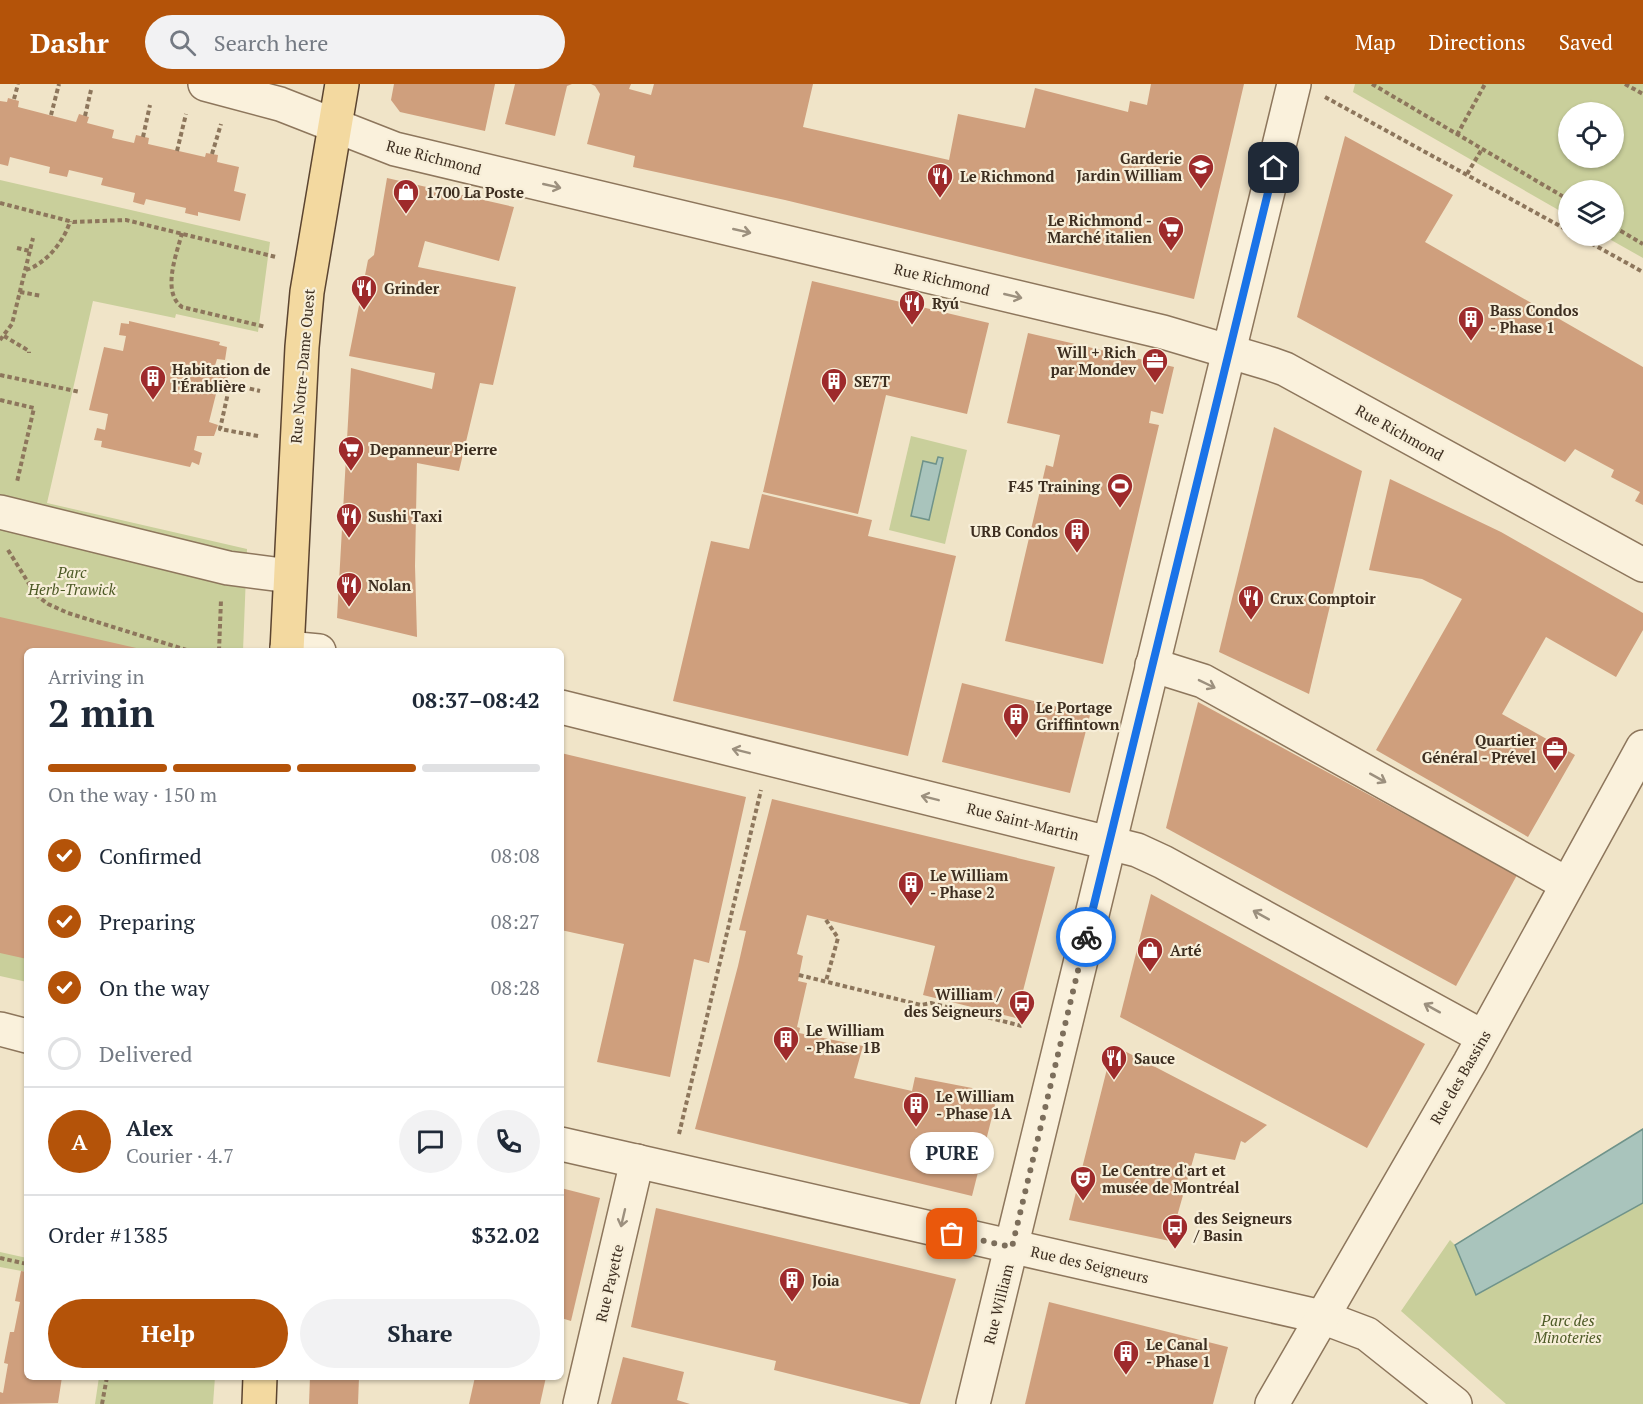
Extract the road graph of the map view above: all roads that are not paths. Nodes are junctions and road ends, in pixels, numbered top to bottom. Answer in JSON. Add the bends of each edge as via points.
{"nodes":[{"id":1,"x":205,"y":84,"type":"edge"},
{"id":2,"x":342,"y":84,"type":"edge"},
{"id":3,"x":1308,"y":90,"type":"edge"},
{"id":4,"x":335,"y":124,"type":"junction"},
{"id":5,"x":1230,"y":351,"type":"junction"},
{"id":6,"x":8,"y":500,"type":"edge"},
{"id":7,"x":1643,"y":565,"type":"edge"},
{"id":8,"x":290,"y":576,"type":"junction"},
{"id":9,"x":287,"y":648,"type":"edge"},
{"id":10,"x":1152,"y":665,"type":"junction"},
{"id":11,"x":564,"y":708,"type":"edge"},
{"id":12,"x":1643,"y":747,"type":"edge"},
{"id":13,"x":1109,"y":842,"type":"junction"},
{"id":14,"x":1567,"y":884,"type":"junction"},
{"id":15,"x":1483,"y":1037,"type":"junction"},
{"id":16,"x":564,"y":1145,"type":"edge"},
{"id":17,"x":637,"y":1161,"type":"junction"},
{"id":18,"x":1012,"y":1247,"type":"junction"},
{"id":19,"x":1322,"y":1317,"type":"junction"},
{"id":20,"x":260,"y":1380,"type":"edge"},
{"id":21,"x":259,"y":1404,"type":"edge"},
{"id":22,"x":580,"y":1404,"type":"edge"},
{"id":23,"x":973,"y":1404,"type":"edge"},
{"id":24,"x":1272,"y":1404,"type":"edge"},
{"id":25,"x":1455,"y":1404,"type":"edge"}],
"edges":[{"from":1,"to":4,"type":"street","name":"Rue Richmond"},
{"from":2,"to":4,"type":"main road","name":"Rue Notre-Dame Ouest"},
{"from":3,"to":5,"type":"street","name":"Rue William"},
{"from":4,"to":5,"type":"street","name":"Rue Richmond","one_way":true,"via":[[395,149],[1140,326]]},
{"from":4,"to":8,"type":"main road","name":"Rue Notre-Dame Ouest","via":[[304,321]]},
{"from":5,"to":7,"type":"street","name":"Rue Richmond","via":[[1285,369]]},
{"from":5,"to":10,"type":"street","name":"Rue William"},
{"from":6,"to":8,"type":"street","via":[[222,567]]},
{"from":8,"to":9,"type":"main road","name":"Rue Notre-Dame Ouest"},
{"from":10,"to":13,"type":"street","name":"Rue William"},
{"from":10,"to":14,"type":"street","one_way":true,"via":[[1203,681]]},
{"from":13,"to":11,"type":"street","name":"Rue Saint-Martin","one_way":true},
{"from":12,"to":14,"type":"street","name":"Rue des Bassins"},
{"from":15,"to":13,"type":"street","name":"Rue Saint-Martin","one_way":true,"via":[[1163,862]]},
{"from":13,"to":18,"type":"street","name":"Rue William"},
{"from":14,"to":15,"type":"street","name":"Rue des Bassins"},
{"from":15,"to":19,"type":"street","name":"Rue des Bassins"},
{"from":16,"to":17,"type":"street","name":"Rue des Seigneurs"},
{"from":17,"to":18,"type":"street","name":"Rue des Seigneurs"},
{"from":17,"to":22,"type":"street","name":"Rue Payette","one_way":true},
{"from":18,"to":19,"type":"street","name":"Rue des Seigneurs"},
{"from":18,"to":23,"type":"street","name":"Rue William"},
{"from":19,"to":24,"type":"street","name":"Rue des Bassins"},
{"from":19,"to":25,"type":"street","name":"Rue des Seigneurs","via":[[1367,1334]]},
{"from":20,"to":21,"type":"main road"}]}
